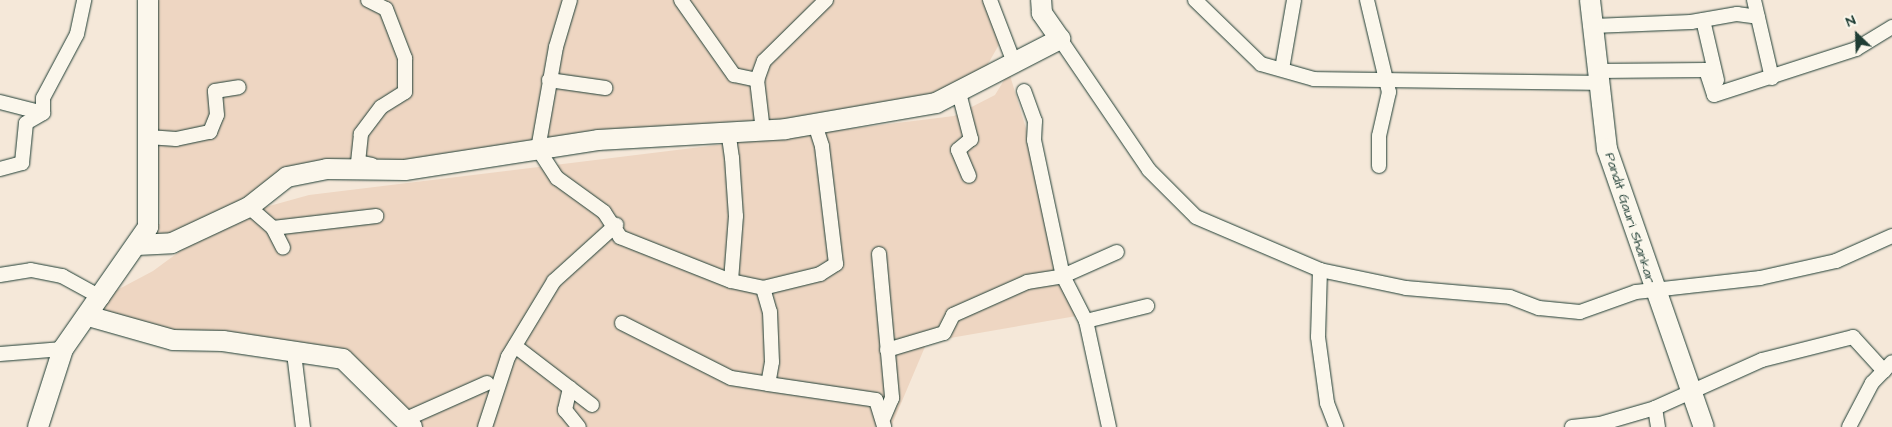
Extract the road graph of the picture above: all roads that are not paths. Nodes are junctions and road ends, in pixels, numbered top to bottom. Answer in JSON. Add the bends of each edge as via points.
{"nodes":[{"id":1,"x":84,"y":0,"type":"edge"},
{"id":2,"x":148,"y":0,"type":"edge"},
{"id":3,"x":368,"y":0,"type":"edge"},
{"id":4,"x":570,"y":0,"type":"edge"},
{"id":5,"x":681,"y":0,"type":"edge"},
{"id":6,"x":826,"y":0,"type":"edge"},
{"id":7,"x":990,"y":0,"type":"edge"},
{"id":8,"x":1041,"y":0,"type":"edge"},
{"id":9,"x":1195,"y":0,"type":"edge"},
{"id":10,"x":1294,"y":0,"type":"edge"},
{"id":11,"x":1367,"y":0,"type":"edge"},
{"id":12,"x":1590,"y":0,"type":"edge"},
{"id":13,"x":1754,"y":0,"type":"edge"},
{"id":14,"x":386,"y":5,"type":"edge"},
{"id":15,"x":1758,"y":18,"type":"junction"},
{"id":16,"x":1703,"y":20,"type":"junction"},
{"id":17,"x":1593,"y":26,"type":"junction"},
{"id":18,"x":1892,"y":27,"type":"edge"},
{"id":19,"x":1060,"y":39,"type":"junction"},
{"id":20,"x":1013,"y":60,"type":"junction"},
{"id":21,"x":1282,"y":69,"type":"junction"},
{"id":22,"x":1598,"y":77,"type":"junction"},
{"id":23,"x":1772,"y":78,"type":"junction"},
{"id":24,"x":549,"y":80,"type":"junction"},
{"id":25,"x":758,"y":80,"type":"junction"},
{"id":26,"x":1387,"y":80,"type":"junction"},
{"id":27,"x":239,"y":87,"type":"dead end"},
{"id":28,"x":605,"y":88,"type":"dead end"},
{"id":29,"x":1024,"y":91,"type":"dead end"},
{"id":30,"x":959,"y":93,"type":"junction"},
{"id":31,"x":1719,"y":93,"type":"junction"},
{"id":32,"x":0,"y":102,"type":"edge"},
{"id":33,"x":43,"y":113,"type":"junction"},
{"id":34,"x":815,"y":124,"type":"junction"},
{"id":35,"x":763,"y":131,"type":"junction"},
{"id":36,"x":717,"y":134,"type":"junction"},
{"id":37,"x":148,"y":138,"type":"junction"},
{"id":38,"x":538,"y":149,"type":"junction"},
{"id":39,"x":1379,"y":166,"type":"dead end"},
{"id":40,"x":0,"y":169,"type":"edge"},
{"id":41,"x":377,"y":170,"type":"junction"},
{"id":42,"x":969,"y":176,"type":"dead end"},
{"id":43,"x":249,"y":207,"type":"junction"},
{"id":44,"x":376,"y":216,"type":"dead end"},
{"id":45,"x":616,"y":225,"type":"junction"},
{"id":46,"x":273,"y":228,"type":"junction"},
{"id":47,"x":1892,"y":236,"type":"edge"},
{"id":48,"x":137,"y":245,"type":"junction"},
{"id":49,"x":283,"y":248,"type":"dead end"},
{"id":50,"x":1117,"y":252,"type":"dead end"},
{"id":51,"x":879,"y":254,"type":"dead end"},
{"id":52,"x":1320,"y":270,"type":"junction"},
{"id":53,"x":0,"y":275,"type":"edge"},
{"id":54,"x":1063,"y":276,"type":"junction"},
{"id":55,"x":731,"y":281,"type":"junction"},
{"id":56,"x":763,"y":288,"type":"junction"},
{"id":57,"x":1654,"y":289,"type":"junction"},
{"id":58,"x":102,"y":298,"type":"junction"},
{"id":59,"x":1147,"y":306,"type":"dead end"},
{"id":60,"x":88,"y":316,"type":"junction"},
{"id":61,"x":1086,"y":322,"type":"junction"},
{"id":62,"x":622,"y":323,"type":"dead end"},
{"id":63,"x":515,"y":346,"type":"junction"},
{"id":64,"x":63,"y":349,"type":"junction"},
{"id":65,"x":888,"y":350,"type":"junction"},
{"id":66,"x":294,"y":353,"type":"junction"},
{"id":67,"x":0,"y":354,"type":"edge"},
{"id":68,"x":1888,"y":366,"type":"edge"},
{"id":69,"x":487,"y":383,"type":"dead end"},
{"id":70,"x":768,"y":384,"type":"junction"},
{"id":71,"x":570,"y":388,"type":"junction"},
{"id":72,"x":1692,"y":393,"type":"junction"},
{"id":73,"x":592,"y":405,"type":"dead end"},
{"id":74,"x":1655,"y":408,"type":"junction"},
{"id":75,"x":884,"y":422,"type":"edge"},
{"id":76,"x":408,"y":424,"type":"edge"},
{"id":77,"x":38,"y":427,"type":"edge"},
{"id":78,"x":303,"y":427,"type":"edge"},
{"id":79,"x":485,"y":427,"type":"edge"},
{"id":80,"x":579,"y":427,"type":"edge"},
{"id":81,"x":1109,"y":427,"type":"edge"},
{"id":82,"x":1336,"y":427,"type":"edge"},
{"id":83,"x":1572,"y":427,"type":"edge"},
{"id":84,"x":1658,"y":427,"type":"edge"},
{"id":85,"x":1704,"y":427,"type":"edge"},
{"id":86,"x":1849,"y":427,"type":"edge"}],
"edges":[{"from":1,"to":33,"type":"street","via":[[77,34],[43,98]]},
{"from":2,"to":37,"type":"street"},
{"from":3,"to":14,"type":"street"},
{"from":4,"to":24,"type":"street"},
{"from":5,"to":25,"type":"street","via":[[734,75]]},
{"from":6,"to":25,"type":"street","via":[[764,61]]},
{"from":7,"to":20,"type":"street"},
{"from":8,"to":19,"type":"street","via":[[1042,13]]},
{"from":9,"to":21,"type":"street","via":[[1261,64]]},
{"from":10,"to":21,"type":"street"},
{"from":11,"to":26,"type":"street"},
{"from":12,"to":17,"type":"street","name":"Pandit Gauri Shankar"},
{"from":13,"to":15,"type":"street"},
{"from":14,"to":41,"type":"street","via":[[406,58],[405,92],[381,107],[361,134],[358,162],[366,161]]},
{"from":15,"to":16,"type":"street","via":[[1737,14]]},
{"from":15,"to":23,"type":"street"},
{"from":16,"to":17,"type":"street"},
{"from":16,"to":31,"type":"street"},
{"from":17,"to":22,"type":"street","name":"Pandit Gauri Shankar"},
{"from":18,"to":23,"type":"street","via":[[1856,49]]},
{"from":19,"to":20,"type":"street"},
{"from":19,"to":52,"type":"street","via":[[1149,170],[1196,217]]},
{"from":20,"to":30,"type":"street"},
{"from":21,"to":26,"type":"street","via":[[1314,79]]},
{"from":22,"to":26,"type":"street"},
{"from":22,"to":31,"type":"street","via":[[1706,70],[1714,94]]},
{"from":22,"to":57,"type":"street","name":"Pandit Gauri Shankar","via":[[1607,149]]},
{"from":23,"to":31,"type":"street"},
{"from":24,"to":28,"type":"street"},
{"from":24,"to":38,"type":"street"},
{"from":25,"to":35,"type":"street"},
{"from":26,"to":39,"type":"street"},
{"from":27,"to":37,"type":"street","via":[[215,91],[217,115],[210,132],[176,139]]},
{"from":29,"to":54,"type":"street","via":[[1035,121],[1034,140]]},
{"from":30,"to":34,"type":"street","via":[[936,103]]},
{"from":30,"to":42,"type":"street","via":[[971,139],[958,150]]},
{"from":32,"to":33,"type":"street"},
{"from":33,"to":40,"type":"street","via":[[26,123],[22,163]]},
{"from":34,"to":35,"type":"street"},
{"from":34,"to":56,"type":"street","via":[[822,146],[836,264],[820,274]]},
{"from":35,"to":36,"type":"street"},
{"from":36,"to":38,"type":"street","via":[[598,140]]},
{"from":36,"to":55,"type":"street","via":[[729,137],[732,158],[736,216]]},
{"from":37,"to":48,"type":"street","via":[[148,227]]},
{"from":38,"to":41,"type":"street","via":[[405,170]]},
{"from":38,"to":45,"type":"street","via":[[557,178]]},
{"from":41,"to":43,"type":"street","via":[[327,169],[287,177]]},
{"from":43,"to":46,"type":"street"},
{"from":43,"to":48,"type":"street","via":[[172,243]]},
{"from":44,"to":46,"type":"street"},
{"from":45,"to":55,"type":"street","via":[[620,237]]},
{"from":45,"to":63,"type":"street","via":[[554,281]]},
{"from":46,"to":49,"type":"street"},
{"from":47,"to":57,"type":"street","via":[[1836,261],[1760,278]]},
{"from":48,"to":58,"type":"street"},
{"from":50,"to":54,"type":"street"},
{"from":51,"to":65,"type":"street"},
{"from":52,"to":57,"type":"street","via":[[1406,288],[1510,297],[1539,308],[1580,312]]},
{"from":52,"to":82,"type":"street","via":[[1318,337],[1327,403]]},
{"from":53,"to":58,"type":"street","via":[[31,270],[62,276]]},
{"from":54,"to":61,"type":"street"},
{"from":54,"to":65,"type":"street","via":[[1027,282],[953,315],[944,333]]},
{"from":55,"to":56,"type":"street"},
{"from":56,"to":70,"type":"street","via":[[770,312],[772,362]]},
{"from":57,"to":72,"type":"street","name":"Pandit Gauri Shankar"},
{"from":58,"to":60,"type":"street"},
{"from":59,"to":61,"type":"street"},
{"from":60,"to":64,"type":"street"},
{"from":60,"to":66,"type":"street","via":[[173,340],[223,341]]},
{"from":61,"to":81,"type":"street"},
{"from":62,"to":70,"type":"street","via":[[731,378]]},
{"from":63,"to":71,"type":"street"},
{"from":63,"to":79,"type":"street"},
{"from":64,"to":67,"type":"street"},
{"from":64,"to":77,"type":"street"},
{"from":65,"to":75,"type":"street","via":[[892,398]]},
{"from":66,"to":76,"type":"street","via":[[342,359]]},
{"from":66,"to":78,"type":"street"},
{"from":68,"to":72,"type":"street","via":[[1853,337],[1762,360]]},
{"from":68,"to":86,"type":"street","via":[[1872,383]]},
{"from":69,"to":76,"type":"street"},
{"from":70,"to":75,"type":"street","via":[[876,400]]},
{"from":71,"to":73,"type":"street"},
{"from":71,"to":80,"type":"street","via":[[565,410]]},
{"from":72,"to":74,"type":"street"},
{"from":72,"to":85,"type":"street","name":"Pandit Gauri Shankar"},
{"from":74,"to":83,"type":"street","via":[[1600,424]]},
{"from":74,"to":84,"type":"street"}]}
